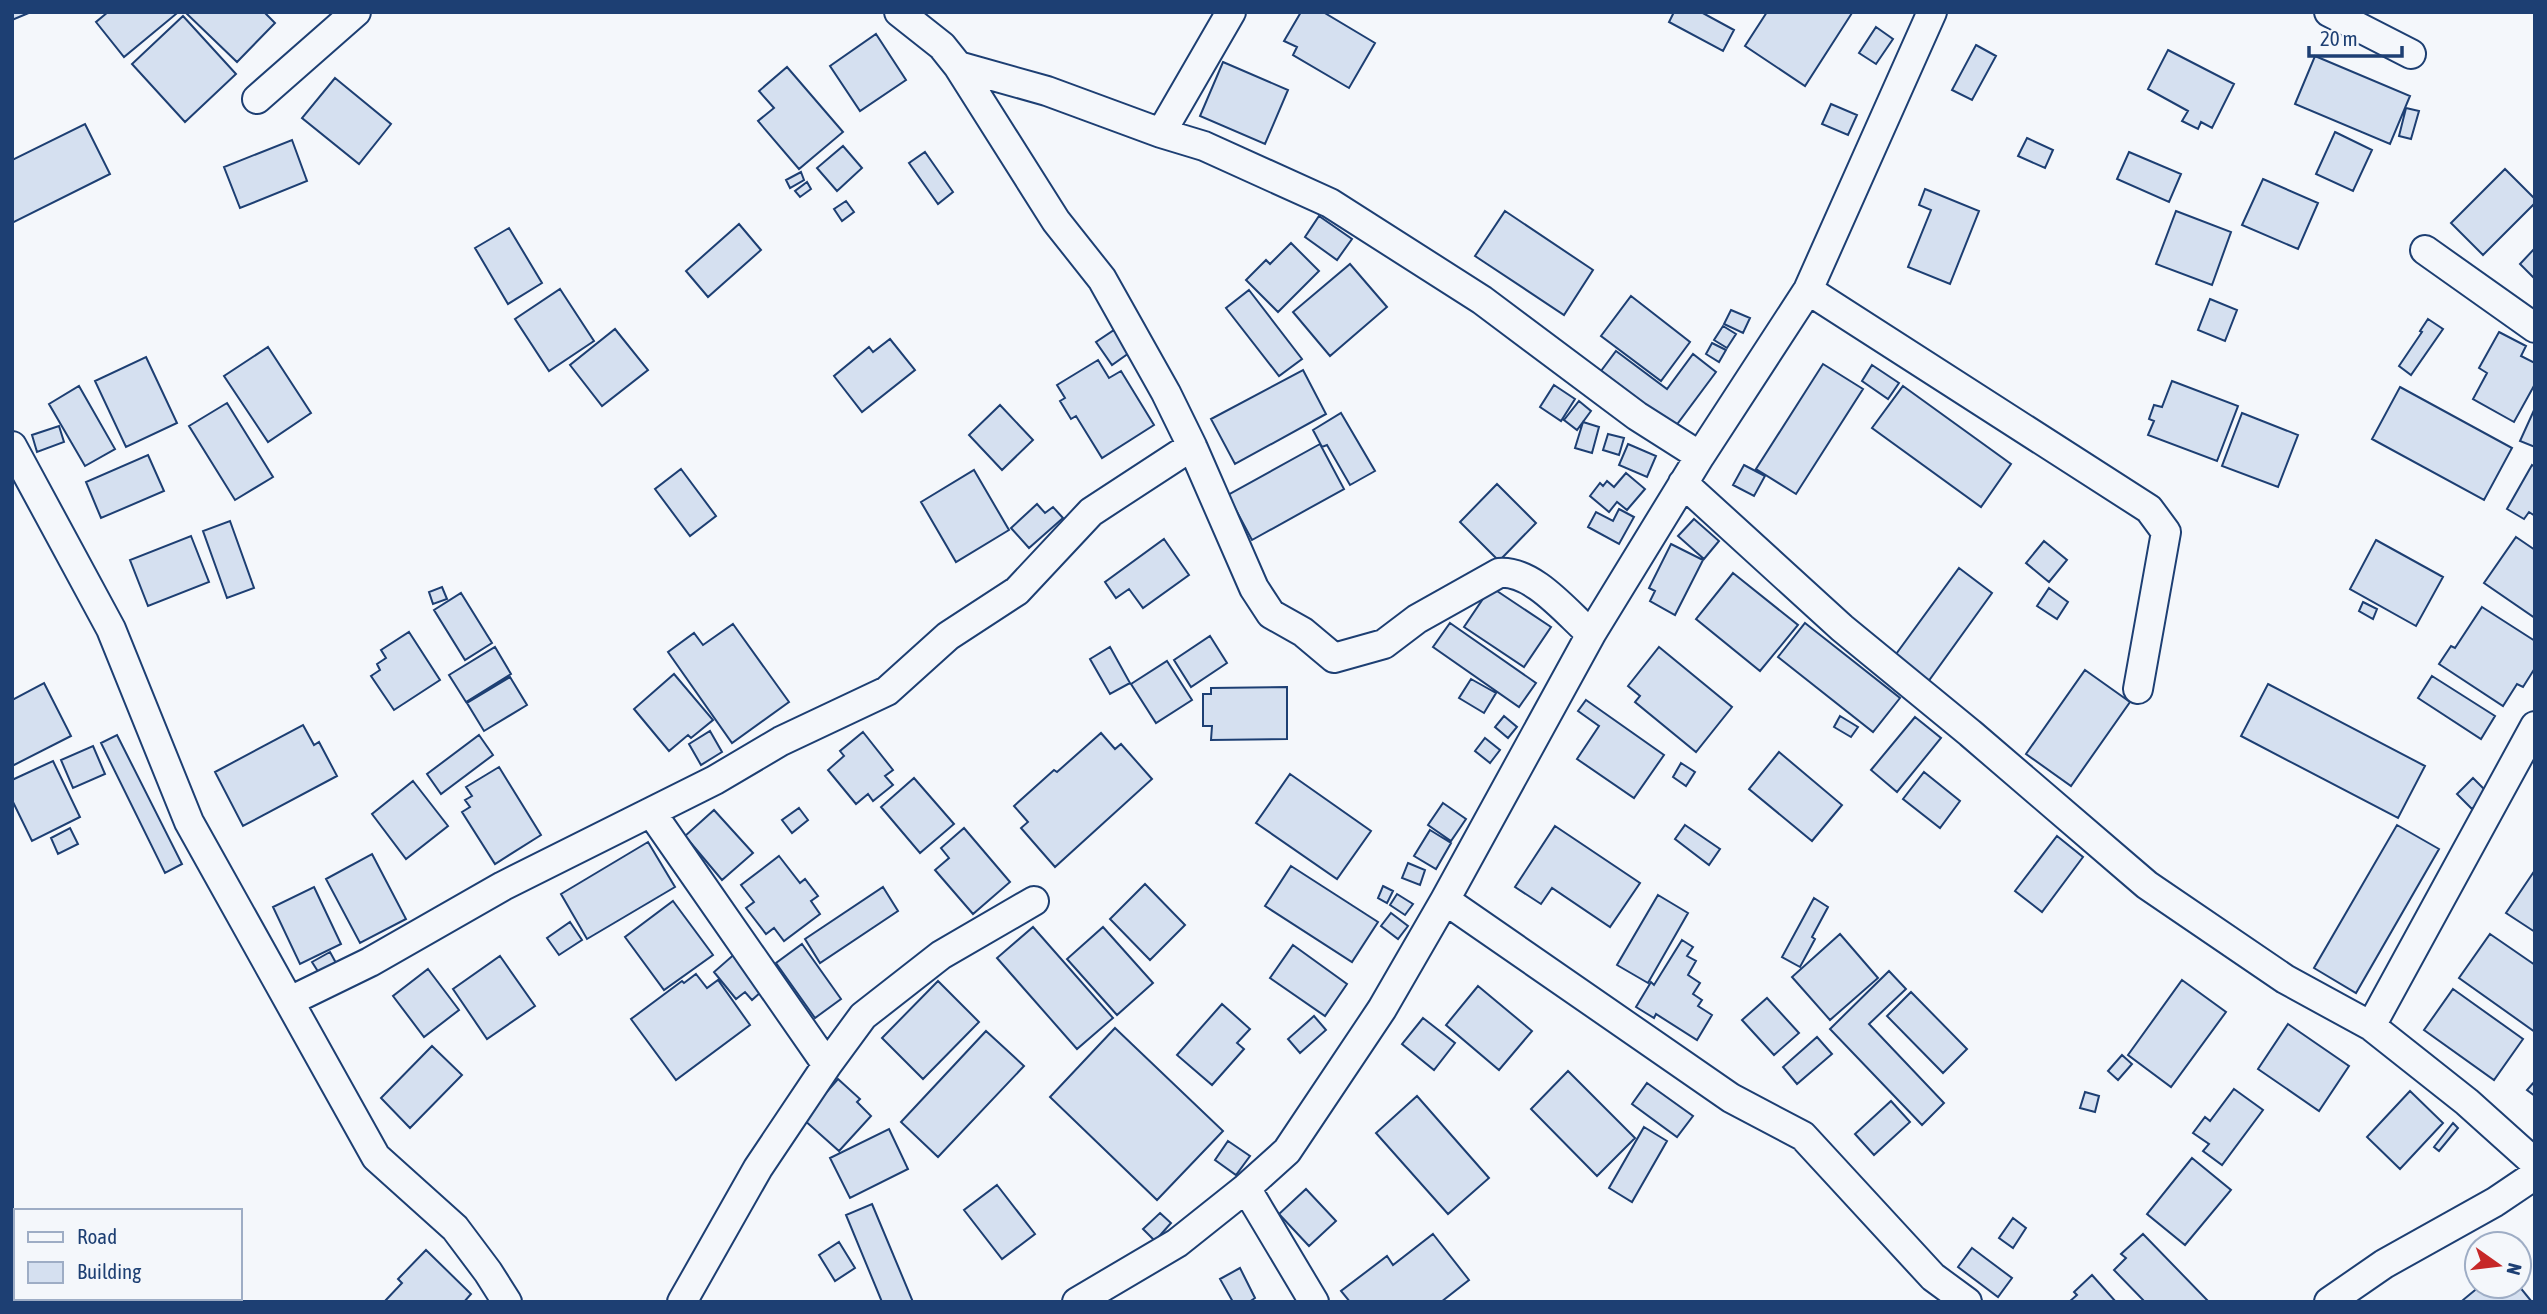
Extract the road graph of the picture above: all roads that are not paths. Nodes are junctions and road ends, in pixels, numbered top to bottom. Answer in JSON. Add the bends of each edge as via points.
{"nodes":[{"id":1,"x":356,"y":12,"type":"edge"},
{"id":2,"x":899,"y":12,"type":"edge"},
{"id":3,"x":1231,"y":12,"type":"edge"},
{"id":4,"x":2329,"y":12,"type":"edge"},
{"id":5,"x":1929,"y":14,"type":"edge"},
{"id":6,"x":2411,"y":54,"type":"dead end"},
{"id":7,"x":958,"y":65,"type":"junction"},
{"id":8,"x":257,"y":99,"type":"dead end"},
{"id":9,"x":1161,"y":133,"type":"junction"},
{"id":10,"x":2426,"y":250,"type":"dead end"},
{"id":11,"x":1808,"y":290,"type":"junction"},
{"id":12,"x":2535,"y":328,"type":"edge"},
{"id":13,"x":12,"y":446,"type":"edge"},
{"id":14,"x":1192,"y":446,"type":"junction"},
{"id":15,"x":1700,"y":456,"type":"junction"},
{"id":16,"x":1683,"y":483,"type":"junction"},
{"id":17,"x":1591,"y":634,"type":"junction"},
{"id":18,"x":2138,"y":689,"type":"dead end"},
{"id":19,"x":2535,"y":726,"type":"edge"},
{"id":20,"x":651,"y":812,"type":"junction"},
{"id":21,"x":1445,"y":900,"type":"junction"},
{"id":22,"x":1034,"y":901,"type":"dead end"},
{"id":23,"x":290,"y":1001,"type":"junction"},
{"id":24,"x":2371,"y":1026,"type":"junction"},
{"id":25,"x":827,"y":1065,"type":"junction"},
{"id":26,"x":2535,"y":1163,"type":"edge"},
{"id":27,"x":2535,"y":1175,"type":"edge"},
{"id":28,"x":1246,"y":1188,"type":"junction"},
{"id":29,"x":507,"y":1302,"type":"edge"},
{"id":30,"x":682,"y":1302,"type":"edge"},
{"id":31,"x":1077,"y":1302,"type":"edge"},
{"id":32,"x":1314,"y":1302,"type":"edge"},
{"id":33,"x":1967,"y":1302,"type":"edge"},
{"id":34,"x":2329,"y":1302,"type":"edge"}],
"edges":[{"from":1,"to":8,"type":"street"},
{"from":2,"to":7,"type":"street"},
{"from":3,"to":9,"type":"street"},
{"from":4,"to":6,"type":"street"},
{"from":5,"to":11,"type":"street"},
{"from":7,"to":9,"type":"street"},
{"from":7,"to":14,"type":"street","via":[[1049,211],[1102,279]]},
{"from":9,"to":15,"type":"street","via":[[1204,146],[1331,203],[1482,300],[1637,416]]},
{"from":10,"to":12,"type":"street"},
{"from":11,"to":15,"type":"street"},
{"from":11,"to":18,"type":"street","via":[[2149,509],[2166,532]]},
{"from":13,"to":23,"type":"street","via":[[111,629],[188,822]]},
{"from":14,"to":17,"type":"street","via":[[1254,588],[1271,614],[1303,632],[1334,658],[1384,644],[1417,619],[1499,573],[1529,579]]},
{"from":14,"to":20,"type":"street","via":[[1091,512],[1017,591],[948,636],[887,691],[781,741]]},
{"from":15,"to":16,"type":"street"},
{"from":16,"to":17,"type":"street"},
{"from":16,"to":24,"type":"street","via":[[1842,628],[2147,885],[2285,979]]},
{"from":17,"to":21,"type":"street"},
{"from":19,"to":24,"type":"street"},
{"from":20,"to":23,"type":"street"},
{"from":20,"to":25,"type":"street"},
{"from":21,"to":28,"type":"street","via":[[1382,1009],[1287,1151]]},
{"from":21,"to":33,"type":"street","via":[[1731,1098],[1803,1136],[1933,1277]]},
{"from":22,"to":25,"type":"street","via":[[942,955],[863,1016]]},
{"from":23,"to":29,"type":"street","via":[[376,1157],[455,1228]]},
{"from":24,"to":26,"type":"street"},
{"from":25,"to":30,"type":"street","via":[[758,1168]]},
{"from":27,"to":34,"type":"street"},
{"from":28,"to":31,"type":"street","via":[[1177,1243]]},
{"from":28,"to":32,"type":"street"}]}
